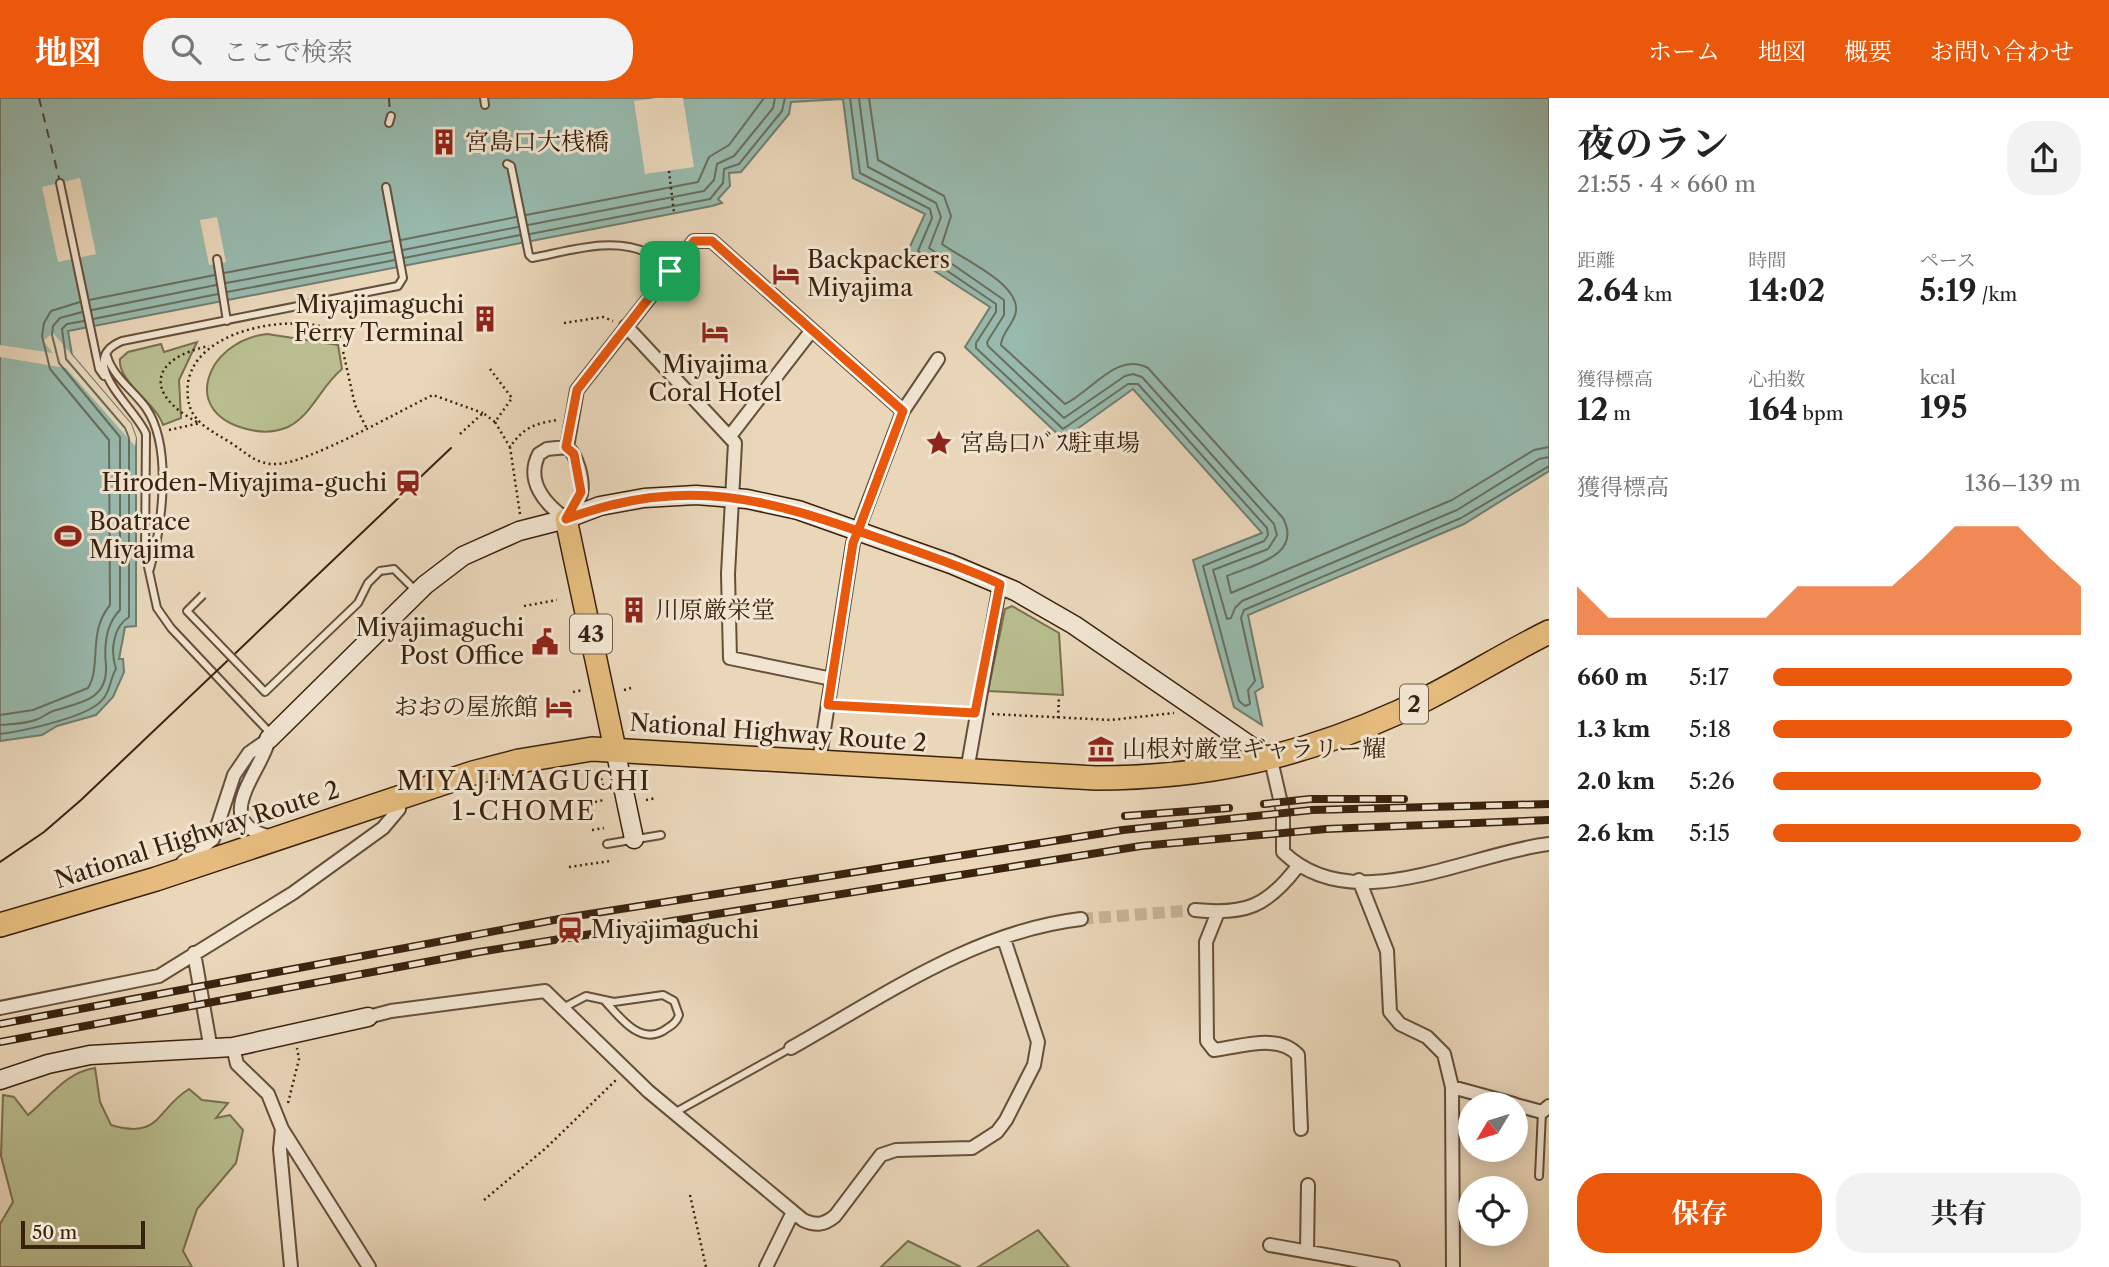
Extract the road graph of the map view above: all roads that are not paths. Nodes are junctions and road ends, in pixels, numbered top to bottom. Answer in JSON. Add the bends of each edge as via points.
{"nodes":[{"id":1,"x":509,"y":165,"type":"dead end"},
{"id":2,"x":60,"y":183,"type":"dead end"},
{"id":3,"x":386,"y":189,"type":"dead end"},
{"id":4,"x":216,"y":259,"type":"dead end"},
{"id":5,"x":670,"y":271,"type":"junction"},
{"id":6,"x":227,"y":321,"type":"junction"},
{"id":7,"x":626,"y":326,"type":"junction"},
{"id":8,"x":812,"y":330,"type":"junction"},
{"id":9,"x":107,"y":355,"type":"junction"},
{"id":10,"x":938,"y":359,"type":"dead end"},
{"id":11,"x":107,"y":380,"type":"junction"},
{"id":12,"x":903,"y":411,"type":"junction"},
{"id":13,"x":730,"y":436,"type":"junction"},
{"id":14,"x":566,"y":447,"type":"junction"},
{"id":15,"x":732,"y":497,"type":"junction"},
{"id":16,"x":566,"y":519,"type":"junction"},
{"id":17,"x":858,"y":531,"type":"junction"},
{"id":18,"x":149,"y":571,"type":"junction"},
{"id":19,"x":1000,"y":584,"type":"junction"},
{"id":20,"x":418,"y":593,"type":"junction"},
{"id":21,"x":202,"y":595,"type":"dead end"},
{"id":22,"x":1549,"y":632,"type":"edge"},
{"id":23,"x":832,"y":679,"type":"junction"},
{"id":24,"x":270,"y":737,"type":"junction"},
{"id":25,"x":615,"y":749,"type":"junction"},
{"id":26,"x":1271,"y":760,"type":"junction"},
{"id":27,"x":819,"y":762,"type":"junction"},
{"id":28,"x":967,"y":771,"type":"junction"},
{"id":29,"x":398,"y":798,"type":"junction"},
{"id":30,"x":661,"y":835,"type":"dead end"},
{"id":31,"x":277,"y":838,"type":"junction"},
{"id":32,"x":634,"y":839,"type":"junction"},
{"id":33,"x":607,"y":844,"type":"dead end"},
{"id":34,"x":1549,"y":844,"type":"edge"},
{"id":35,"x":1298,"y":866,"type":"junction"},
{"id":36,"x":156,"y":879,"type":"junction"},
{"id":37,"x":1359,"y":880,"type":"junction"},
{"id":38,"x":1195,"y":910,"type":"tunnel mouth"},
{"id":39,"x":1218,"y":912,"type":"junction"},
{"id":40,"x":1081,"y":919,"type":"tunnel mouth"},
{"id":41,"x":0,"y":925,"type":"edge"},
{"id":42,"x":1004,"y":939,"type":"junction"},
{"id":43,"x":194,"y":954,"type":"junction"},
{"id":44,"x":604,"y":1000,"type":"junction"},
{"id":45,"x":631,"y":1000,"type":"junction"},
{"id":46,"x":0,"y":1008,"type":"edge"},
{"id":47,"x":563,"y":1008,"type":"junction"},
{"id":48,"x":368,"y":1017,"type":"joint"},
{"id":49,"x":624,"y":1020,"type":"junction"},
{"id":50,"x":233,"y":1047,"type":"junction"},
{"id":51,"x":791,"y":1048,"type":"joint"},
{"id":52,"x":211,"y":1050,"type":"junction"},
{"id":53,"x":0,"y":1080,"type":"edge"},
{"id":54,"x":1452,"y":1087,"type":"junction"},
{"id":55,"x":1470,"y":1092,"type":"edge"},
{"id":56,"x":1545,"y":1109,"type":"edge"},
{"id":57,"x":674,"y":1113,"type":"junction"},
{"id":58,"x":282,"y":1129,"type":"junction"},
{"id":59,"x":1301,"y":1129,"type":"dead end"},
{"id":60,"x":1539,"y":1176,"type":"dead end"},
{"id":61,"x":1308,"y":1185,"type":"dead end"},
{"id":62,"x":793,"y":1212,"type":"junction"},
{"id":63,"x":1270,"y":1245,"type":"dead end"},
{"id":64,"x":1307,"y":1251,"type":"junction"},
{"id":65,"x":291,"y":1267,"type":"edge"},
{"id":66,"x":369,"y":1267,"type":"edge"},
{"id":67,"x":766,"y":1267,"type":"edge"},
{"id":68,"x":1393,"y":1267,"type":"edge"},
{"id":69,"x":1453,"y":1267,"type":"edge"}],
"edges":[{"from":1,"to":5,"type":"lane","via":[[532,258],[604,245],[625,246],[649,254]]},
{"from":2,"to":11,"type":"lane","via":[[99,369]]},
{"from":3,"to":6,"type":"lane","via":[[403,278],[392,290]]},
{"from":4,"to":6,"type":"lane"},
{"from":5,"to":7,"type":"street"},
{"from":5,"to":8,"type":"street","via":[[694,241],[712,241]]},
{"from":6,"to":9,"type":"lane","via":[[122,341]]},
{"from":7,"to":13,"type":"street"},
{"from":7,"to":14,"type":"street","via":[[577,390]]},
{"from":8,"to":12,"type":"street"},
{"from":8,"to":13,"type":"street"},
{"from":9,"to":11,"type":"lane"},
{"from":9,"to":18,"type":"lane","via":[[147,409],[158,432],[162,500]]},
{"from":10,"to":12,"type":"street"},
{"from":11,"to":18,"type":"lane","via":[[146,434],[145,553]]},
{"from":12,"to":17,"type":"street"},
{"from":13,"to":15,"type":"street","via":[[735,443]]},
{"from":14,"to":16,"type":"street","via":[[574,454],[581,492]]},
{"from":14,"to":16,"type":"street","via":[[539,454],[534,471],[543,501]]},
{"from":15,"to":16,"type":"street","via":[[645,498],[600,506]]},
{"from":15,"to":17,"type":"street","via":[[774,503]]},
{"from":15,"to":23,"type":"street","via":[[727,574],[730,658]]},
{"from":16,"to":20,"type":"street","via":[[485,545],[453,563]]},
{"from":16,"to":25,"type":"main road","number":"43"},
{"from":17,"to":19,"type":"street"},
{"from":17,"to":23,"type":"street"},
{"from":18,"to":24,"type":"lane","via":[[152,594],[164,620]]},
{"from":19,"to":26,"type":"street","via":[[1074,625]]},
{"from":19,"to":28,"type":"street"},
{"from":20,"to":21,"type":"lane","bridge":true,"via":[[394,569],[380,571],[358,603],[265,692],[187,611]]},
{"from":20,"to":24,"type":"street"},
{"from":22,"to":26,"type":"highway","name":"National Highway Route 2","number":"2","via":[[1402,711]]},
{"from":23,"to":27,"type":"street"},
{"from":24,"to":31,"type":"street","via":[[265,757],[245,789],[241,812],[250,828]]},
{"from":24,"to":36,"type":"street","via":[[249,754],[234,775],[214,839]]},
{"from":25,"to":27,"type":"highway","name":"National Highway Route 2","number":"2"},
{"from":25,"to":29,"type":"highway","name":"National Highway Route 2","number":"2","via":[[519,761]]},
{"from":25,"to":32,"type":"street"},
{"from":26,"to":28,"type":"highway","name":"National Highway Route 2","number":"2","via":[[1148,778]]},
{"from":26,"to":35,"type":"street","via":[[1283,813],[1283,852]]},
{"from":27,"to":28,"type":"highway","name":"National Highway Route 2","number":"2"},
{"from":29,"to":31,"type":"highway","name":"National Highway Route 2","number":"2"},
{"from":29,"to":43,"type":"street","via":[[399,809],[383,828]]},
{"from":30,"to":32,"type":"lane"},
{"from":31,"to":36,"type":"highway","name":"National Highway Route 2","number":"2"},
{"from":32,"to":33,"type":"lane"},
{"from":34,"to":37,"type":"street","via":[[1422,876]]},
{"from":35,"to":37,"type":"street","via":[[1326,877]]},
{"from":35,"to":39,"type":"street","via":[[1265,901],[1243,910]]},
{"from":36,"to":41,"type":"highway","name":"National Highway Route 2","number":"2"},
{"from":37,"to":54,"type":"street","via":[[1387,951],[1390,1012],[1444,1054]]},
{"from":38,"to":39,"type":"street"},
{"from":39,"to":59,"type":"street","via":[[1206,942],[1207,1041],[1214,1050],[1276,1042],[1290,1046],[1298,1055]]},
{"from":40,"to":42,"type":"street"},
{"from":42,"to":51,"type":"street","via":[[951,958]]},
{"from":42,"to":62,"type":"street","via":[[1038,1042],[1034,1065],[997,1132],[972,1148],[896,1150],[881,1155],[826,1223],[814,1225]]},
{"from":43,"to":46,"type":"street","via":[[159,976]]},
{"from":43,"to":52,"type":"street"},
{"from":44,"to":45,"type":"lane"},
{"from":44,"to":47,"type":"lane","via":[[580,997]]},
{"from":44,"to":49,"type":"lane"},
{"from":45,"to":49,"type":"lane","via":[[622,1012]]},
{"from":45,"to":49,"type":"lane","via":[[669,997],[679,1015],[674,1024],[650,1037]]},
{"from":47,"to":48,"type":"street","via":[[545,991]]},
{"from":47,"to":57,"type":"street"},
{"from":48,"to":50,"type":"street"},
{"from":50,"to":52,"type":"street"},
{"from":50,"to":58,"type":"street","via":[[237,1064],[268,1094]]},
{"from":51,"to":57,"type":"lane"},
{"from":52,"to":53,"type":"street","via":[[90,1055]]},
{"from":54,"to":55,"type":"street"},
{"from":54,"to":69,"type":"street"},
{"from":56,"to":60,"type":"lane"},
{"from":57,"to":62,"type":"street"},
{"from":58,"to":65,"type":"street"},
{"from":58,"to":66,"type":"street"},
{"from":61,"to":64,"type":"street"},
{"from":62,"to":67,"type":"street"},
{"from":63,"to":64,"type":"street"},
{"from":64,"to":68,"type":"street"}]}
